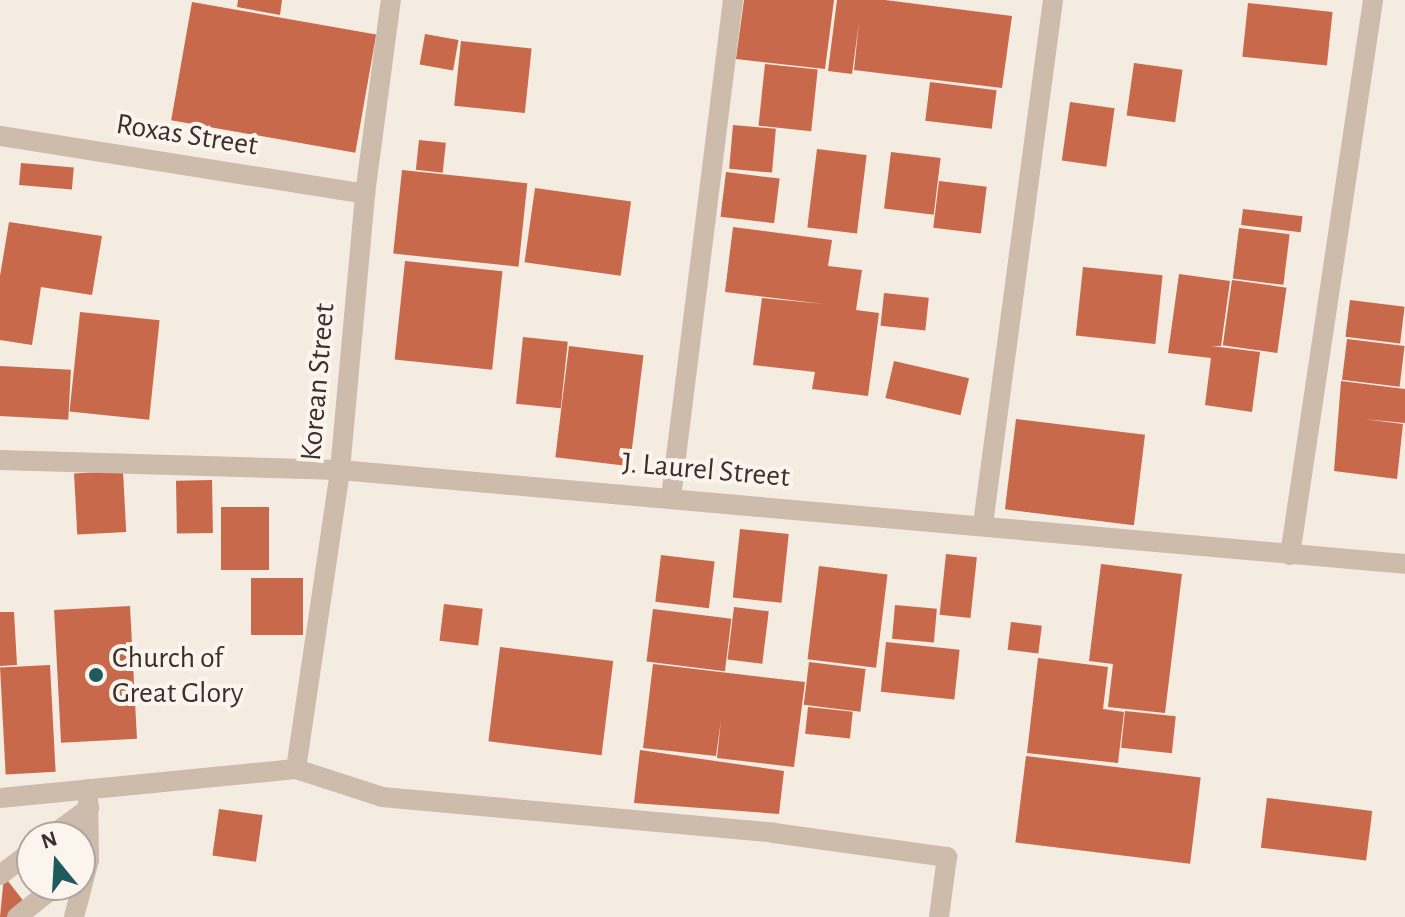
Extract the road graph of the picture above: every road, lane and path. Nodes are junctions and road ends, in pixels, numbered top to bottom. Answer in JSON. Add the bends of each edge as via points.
{"nodes":[{"id":1,"x":391,"y":0,"type":"edge"},
{"id":2,"x":733,"y":0,"type":"edge"},
{"id":3,"x":1053,"y":0,"type":"edge"},
{"id":4,"x":1373,"y":0,"type":"edge"},
{"id":5,"x":0,"y":136,"type":"edge"},
{"id":6,"x":365,"y":194,"type":"junction"},
{"id":7,"x":0,"y":460,"type":"edge"},
{"id":8,"x":340,"y":470,"type":"junction"},
{"id":9,"x":671,"y":497,"type":"junction"},
{"id":10,"x":983,"y":524,"type":"junction"},
{"id":11,"x":1290,"y":555,"type":"junction"},
{"id":12,"x":1405,"y":564,"type":"edge"},
{"id":13,"x":296,"y":769,"type":"junction"},
{"id":14,"x":0,"y":798,"type":"edge"},
{"id":15,"x":88,"y":798,"type":"junction"},
{"id":16,"x":66,"y":821,"type":"edge"},
{"id":17,"x":87,"y":821,"type":"edge"},
{"id":18,"x":37,"y":901,"type":"edge"},
{"id":19,"x":17,"y":917,"type":"edge"},
{"id":20,"x":939,"y":917,"type":"edge"}],
"edges":[{"from":1,"to":6,"type":"street","name":"Korean Street"},
{"from":2,"to":9,"type":"street"},
{"from":3,"to":10,"type":"street"},
{"from":4,"to":11,"type":"street"},
{"from":5,"to":6,"type":"street","name":"Roxas Street"},
{"from":6,"to":8,"type":"street","name":"Korean Street"},
{"from":7,"to":8,"type":"street","name":"J. Laurel Street"},
{"from":8,"to":9,"type":"street","name":"J. Laurel Street"},
{"from":8,"to":13,"type":"street","name":"Korean Street"},
{"from":9,"to":10,"type":"street","name":"J. Laurel Street"},
{"from":10,"to":11,"type":"street","name":"J. Laurel Street"},
{"from":11,"to":12,"type":"street","name":"J. Laurel Street"},
{"from":13,"to":15,"type":"street"},
{"from":13,"to":20,"type":"street","via":[[382,797],[774,833],[947,857]]},
{"from":14,"to":15,"type":"street"},
{"from":15,"to":16,"type":"street"},
{"from":15,"to":17,"type":"street"},
{"from":18,"to":19,"type":"street"}]}
